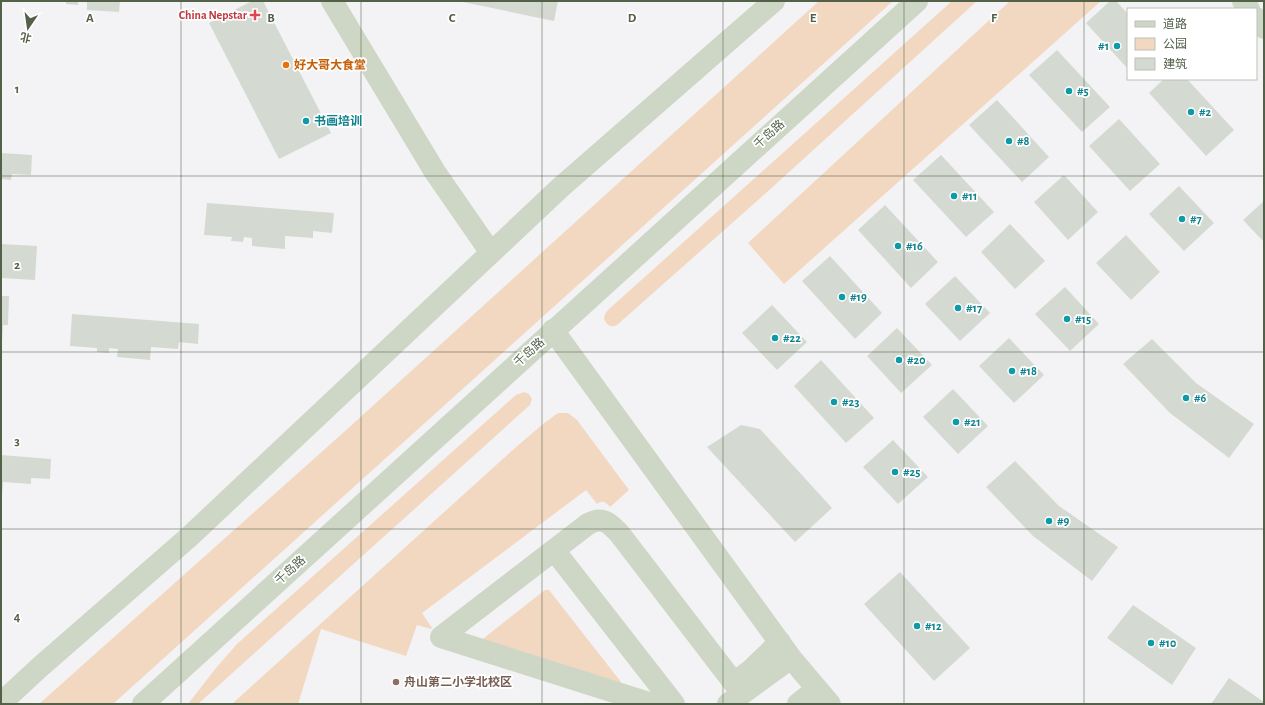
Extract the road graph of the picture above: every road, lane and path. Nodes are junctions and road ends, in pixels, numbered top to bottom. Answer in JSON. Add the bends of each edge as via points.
{"nodes":[{"id":1,"x":332,"y":1,"type":"edge"},
{"id":2,"x":774,"y":1,"type":"edge"},
{"id":3,"x":917,"y":1,"type":"edge"},
{"id":4,"x":1257,"y":19,"type":"edge"},
{"id":5,"x":1264,"y":28,"type":"edge"},
{"id":6,"x":491,"y":253,"type":"junction"},
{"id":7,"x":553,"y":330,"type":"junction"},
{"id":8,"x":554,"y":550,"type":"junction"},
{"id":9,"x":786,"y":650,"type":"junction"},
{"id":10,"x":40,"y":667,"type":"junction"},
{"id":11,"x":1,"y":686,"type":"edge"},
{"id":12,"x":824,"y":696,"type":"edge"},
{"id":13,"x":1,"y":703,"type":"edge"},
{"id":14,"x":143,"y":704,"type":"edge"},
{"id":15,"x":652,"y":704,"type":"edge"},
{"id":16,"x":674,"y":704,"type":"edge"},
{"id":17,"x":728,"y":704,"type":"edge"},
{"id":18,"x":798,"y":704,"type":"edge"}],
"edges":[{"from":1,"to":6,"type":"street","via":[[435,172]]},
{"from":2,"to":6,"type":"street","via":[[561,187]]},
{"from":3,"to":7,"type":"street","name":"千岛路"},
{"from":4,"to":5,"type":"street"},
{"from":6,"to":10,"type":"street","via":[[189,537]]},
{"from":7,"to":9,"type":"street"},
{"from":7,"to":14,"type":"street","name":"千岛路"},
{"from":8,"to":9,"type":"street","via":[[594,520],[609,523],[734,683]]},
{"from":8,"to":15,"type":"street","via":[[441,637]]},
{"from":8,"to":16,"type":"street"},
{"from":9,"to":12,"type":"street"},
{"from":9,"to":17,"type":"street"},
{"from":10,"to":11,"type":"street"},
{"from":10,"to":13,"type":"street"},
{"from":12,"to":18,"type":"street"}]}
